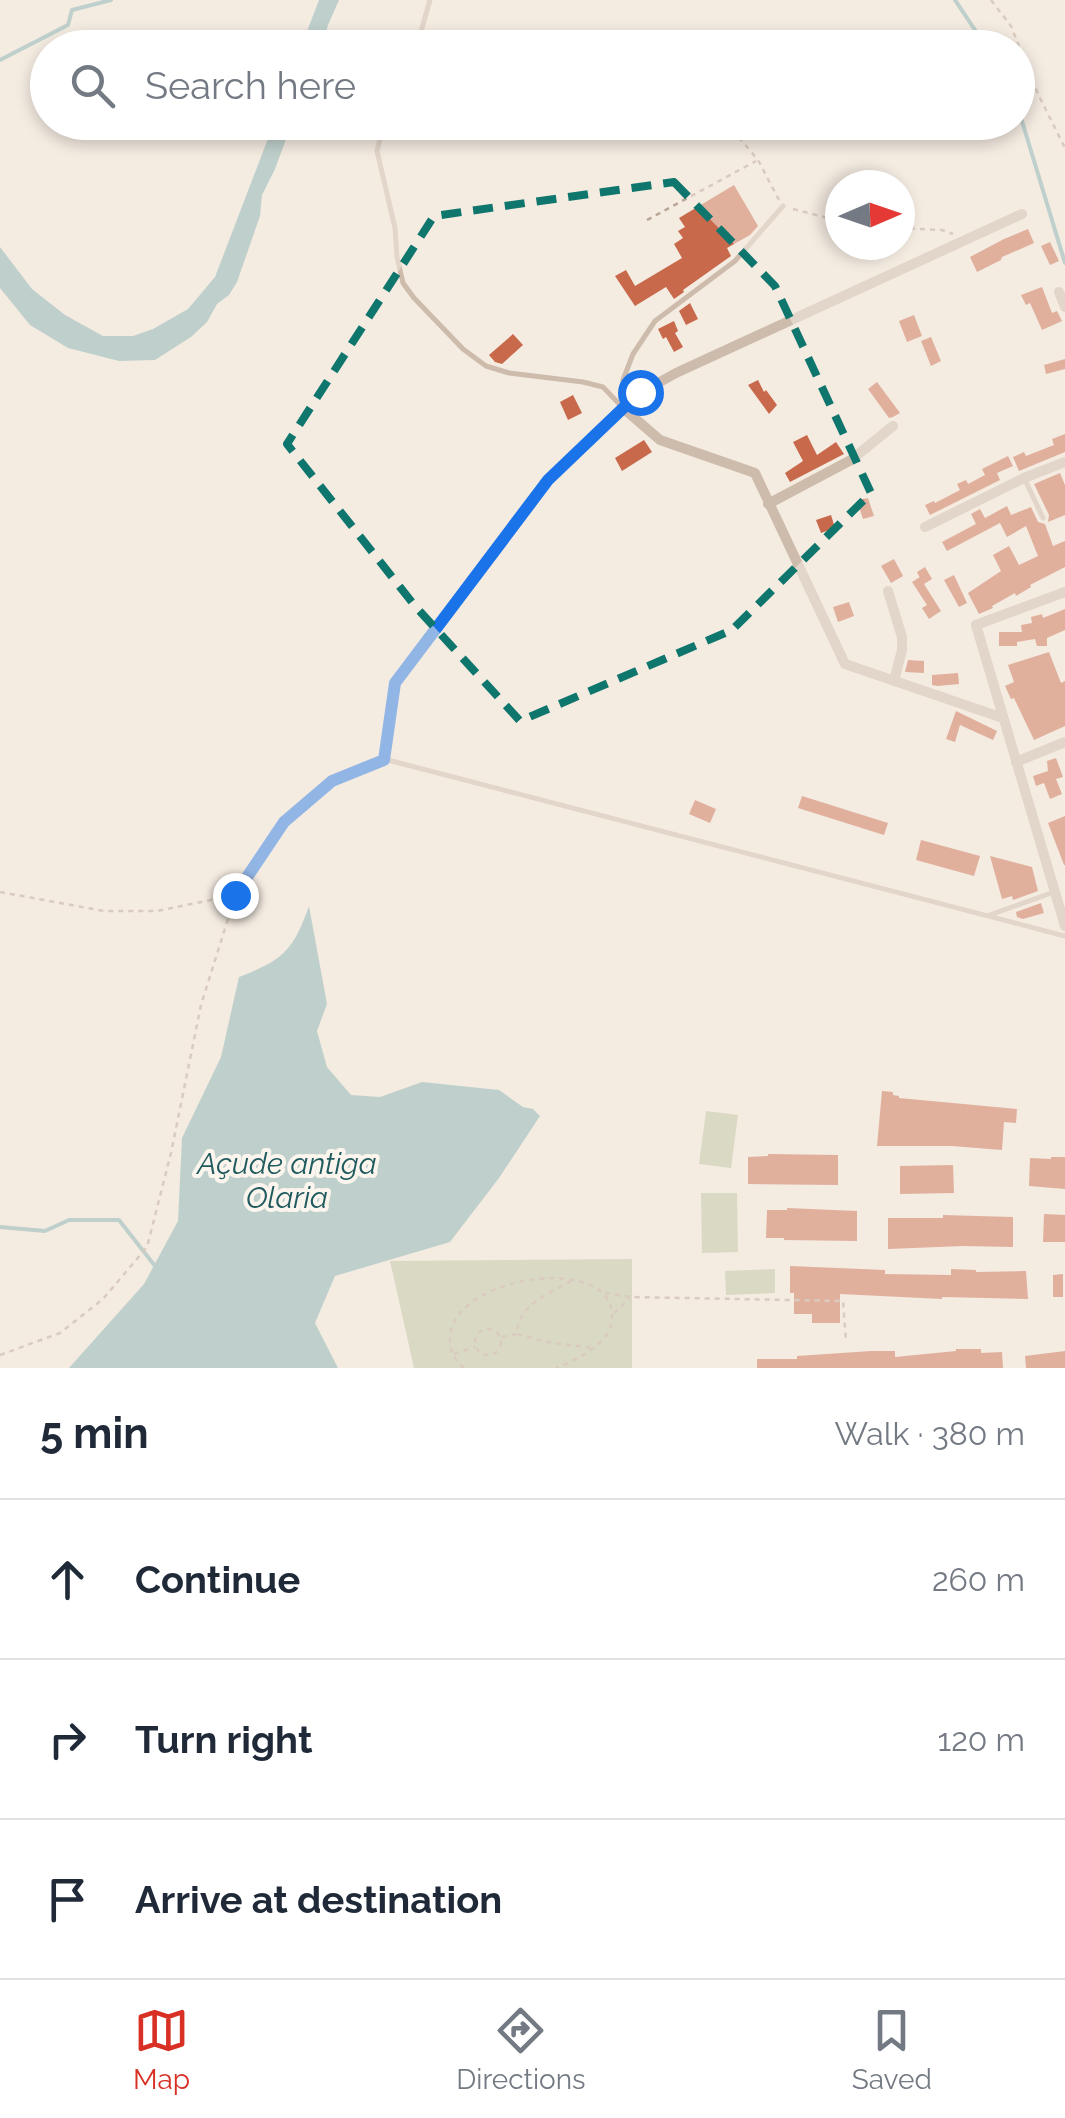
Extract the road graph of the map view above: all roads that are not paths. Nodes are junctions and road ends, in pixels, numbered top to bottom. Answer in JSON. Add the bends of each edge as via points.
{"nodes":[{"id":1,"x":430,"y":0,"type":"edge"},
{"id":2,"x":421,"y":30,"type":"edge"},
{"id":3,"x":380,"y":140,"type":"edge"},
{"id":4,"x":783,"y":206,"type":"road end"},
{"id":5,"x":1022,"y":214,"type":"dead end"},
{"id":6,"x":1059,"y":292,"type":"dead end"},
{"id":7,"x":1065,"y":307,"type":"edge"},
{"id":8,"x":622,"y":408,"type":"junction"},
{"id":9,"x":894,"y":426,"type":"dead end"},
{"id":10,"x":1065,"y":462,"type":"edge"},
{"id":11,"x":1024,"y":478,"type":"junction"},
{"id":12,"x":768,"y":504,"type":"junction"},
{"id":13,"x":1044,"y":518,"type":"dead end"},
{"id":14,"x":924,"y":527,"type":"dead end"},
{"id":15,"x":888,"y":590,"type":"dead end"},
{"id":16,"x":1065,"y":592,"type":"edge"},
{"id":17,"x":894,"y":681,"type":"junction"},
{"id":18,"x":1003,"y":718,"type":"junction"},
{"id":19,"x":1065,"y":742,"type":"edge"},
{"id":20,"x":1016,"y":762,"type":"junction"},
{"id":21,"x":1060,"y":889,"type":"edge"},
{"id":22,"x":235,"y":895,"type":"road end"},
{"id":23,"x":988,"y":916,"type":"junction"},
{"id":24,"x":1065,"y":926,"type":"edge"},
{"id":25,"x":1065,"y":936,"type":"edge"}],
"edges":[{"from":1,"to":2,"type":"lane"},
{"from":3,"to":8,"type":"lane","via":[[396,257],[414,298],[486,366],[603,387]]},
{"from":4,"to":8,"type":"lane","via":[[735,262],[656,322],[633,354]]},
{"from":5,"to":8,"type":"street","via":[[676,373]]},
{"from":6,"to":7,"type":"street"},
{"from":8,"to":12,"type":"street","via":[[660,440],[754,474]]},
{"from":9,"to":12,"type":"street","via":[[851,460]]},
{"from":10,"to":11,"type":"street"},
{"from":11,"to":13,"type":"lane"},
{"from":11,"to":14,"type":"street"},
{"from":12,"to":17,"type":"street","via":[[845,664]]},
{"from":15,"to":17,"type":"street","via":[[902,637]]},
{"from":16,"to":18,"type":"street","via":[[976,625]]},
{"from":17,"to":18,"type":"street"},
{"from":18,"to":20,"type":"street"},
{"from":19,"to":20,"type":"street"},
{"from":20,"to":21,"type":"street"},
{"from":21,"to":23,"type":"lane"},
{"from":21,"to":24,"type":"street"},
{"from":22,"to":23,"type":"lane","via":[[284,822],[332,781],[384,760]]},
{"from":23,"to":25,"type":"lane"}]}
